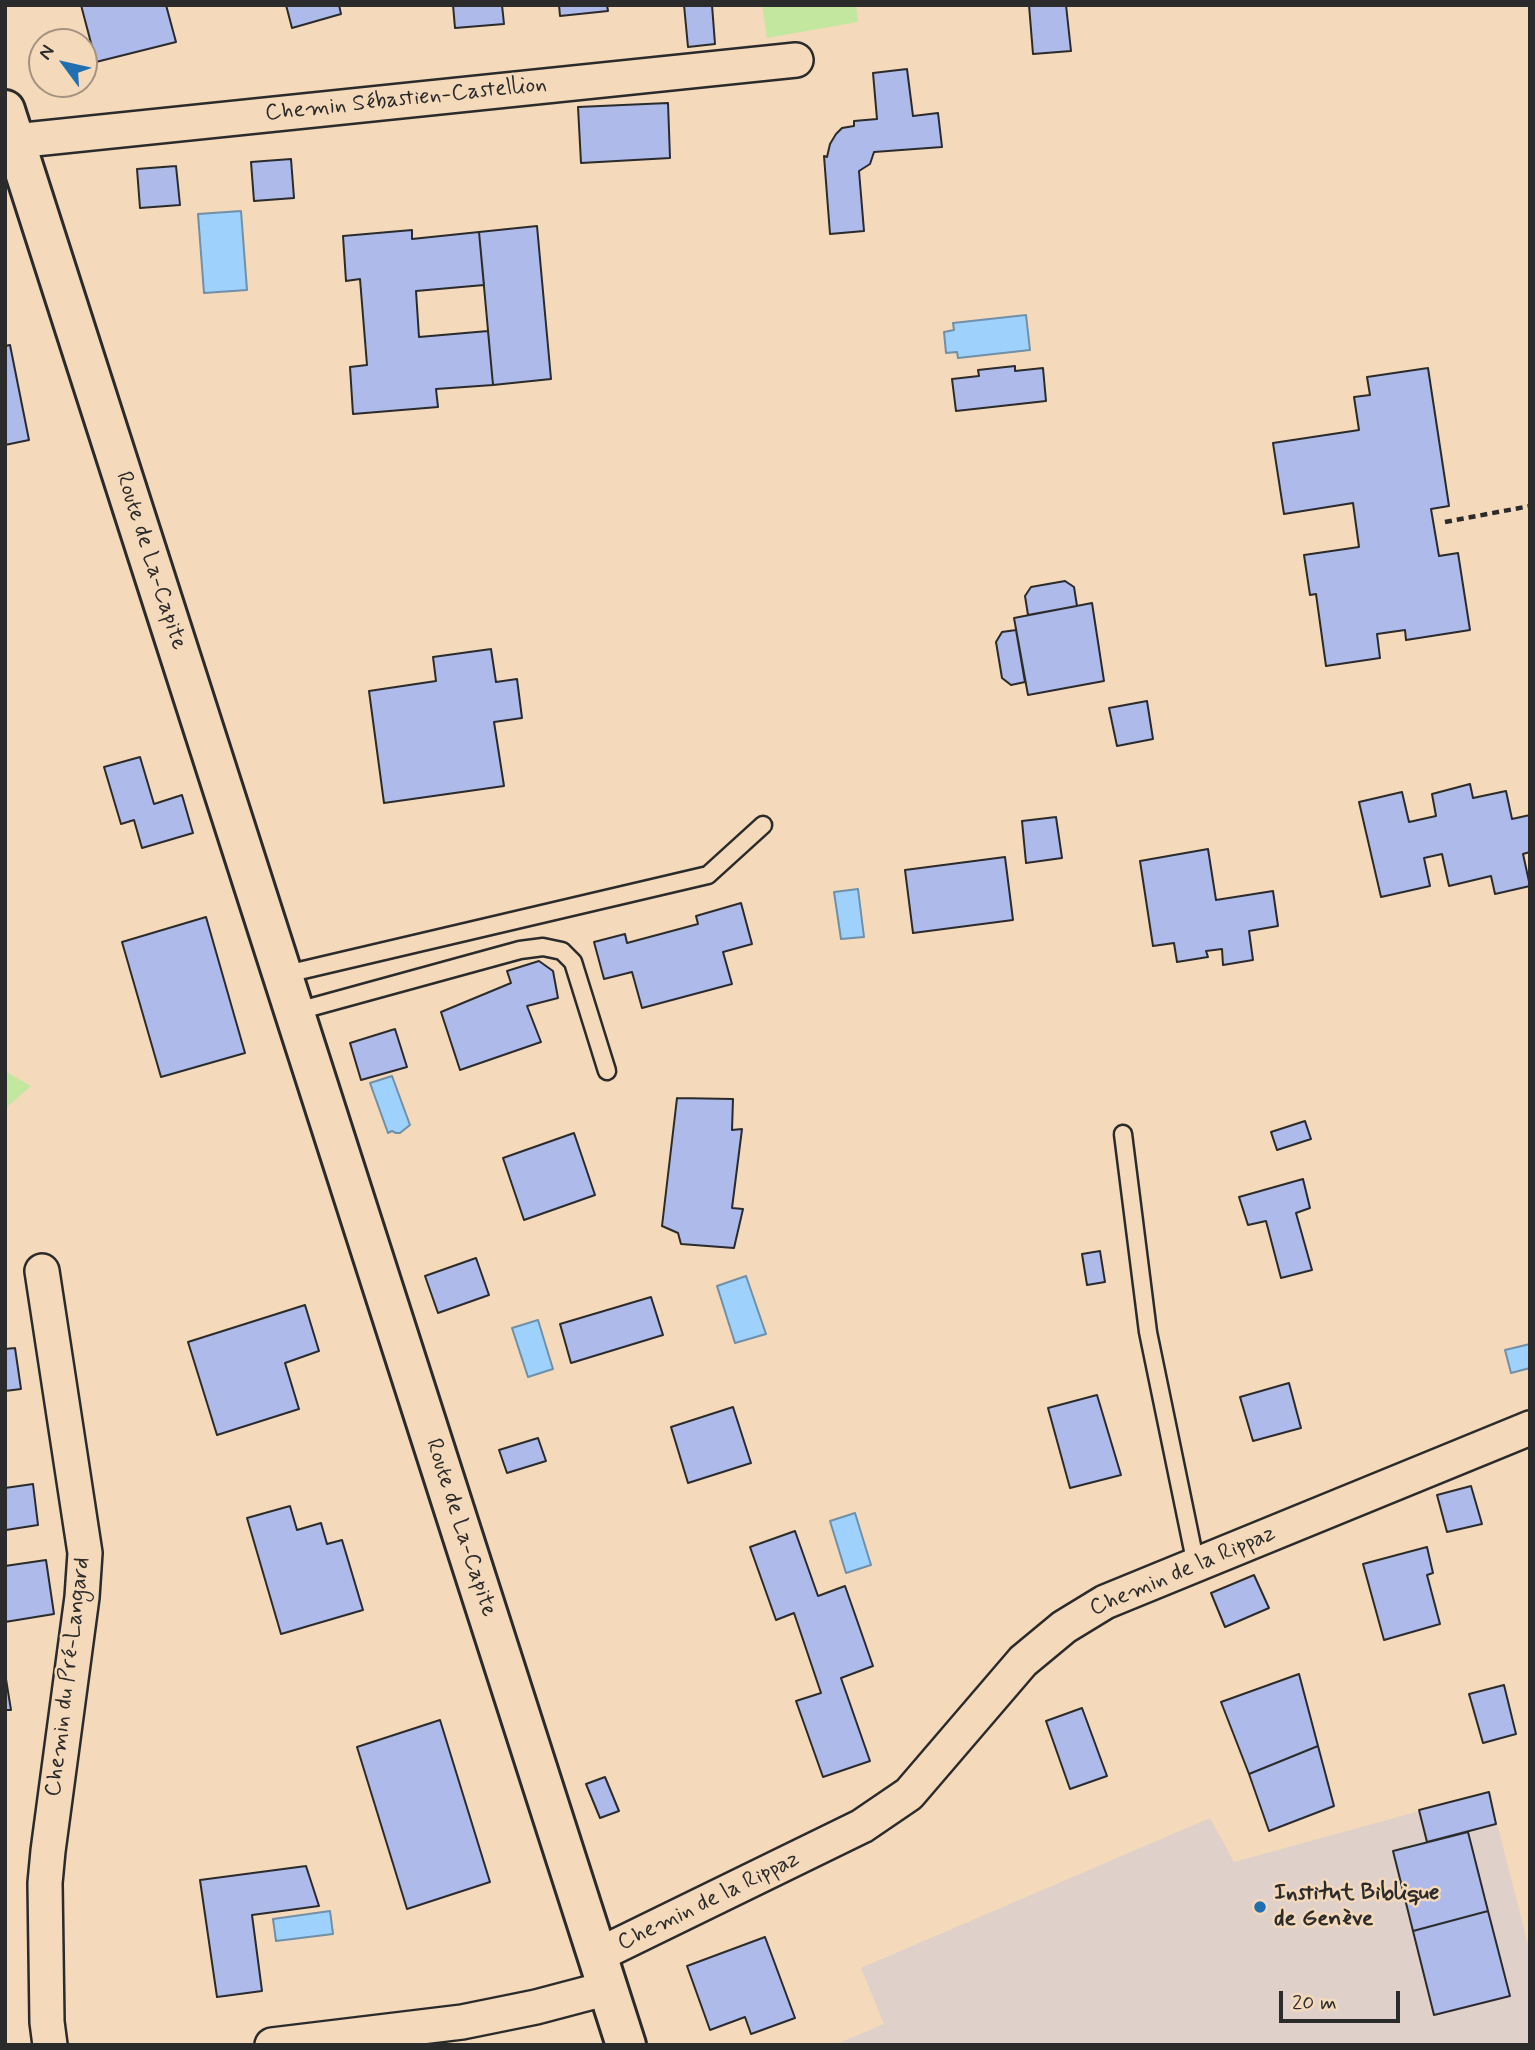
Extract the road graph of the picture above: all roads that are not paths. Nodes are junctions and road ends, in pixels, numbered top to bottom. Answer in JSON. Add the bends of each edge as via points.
{"nodes":[{"id":1,"x":796,"y":60,"type":"dead end"},
{"id":2,"x":10,"y":125,"type":"edge"},
{"id":3,"x":764,"y":825,"type":"dead end"},
{"id":4,"x":282,"y":975,"type":"junction"},
{"id":5,"x":294,"y":1012,"type":"junction"},
{"id":6,"x":607,"y":1070,"type":"dead end"},
{"id":7,"x":1123,"y":1134,"type":"dead end"},
{"id":8,"x":42,"y":1271,"type":"dead end"},
{"id":9,"x":1530,"y":1428,"type":"edge"},
{"id":10,"x":1196,"y":1565,"type":"junction"},
{"id":11,"x":603,"y":1971,"type":"junction"},
{"id":12,"x":50,"y":2045,"type":"edge"},
{"id":13,"x":272,"y":2045,"type":"edge"},
{"id":14,"x":626,"y":2045,"type":"edge"}],
"edges":[{"from":1,"to":2,"type":"street","name":"Chemin Sébastien-Castellion"},
{"from":2,"to":4,"type":"street","name":"Route de La-Capite"},
{"from":3,"to":4,"type":"lane","via":[[708,875]]},
{"from":4,"to":5,"type":"street","name":"Route de La-Capite"},
{"from":5,"to":6,"type":"lane","via":[[543,947],[562,951],[573,962]]},
{"from":5,"to":11,"type":"street","name":"Route de La-Capite"},
{"from":7,"to":10,"type":"lane","via":[[1148,1332]]},
{"from":8,"to":12,"type":"street","name":"Chemin du Pré-Langard","via":[[85,1553],[47,1862]]},
{"from":9,"to":10,"type":"street","name":"Chemin de la Rippaz"},
{"from":10,"to":11,"type":"street","name":"Chemin de la Rippaz","via":[[1105,1602],[1064,1626],[1023,1661],[909,1794],[862,1826]]},
{"from":11,"to":13,"type":"street","name":"Chemin de la Rippaz","via":[[536,2007],[462,2022]]},
{"from":11,"to":14,"type":"street","name":"Route de La-Capite"}]}
